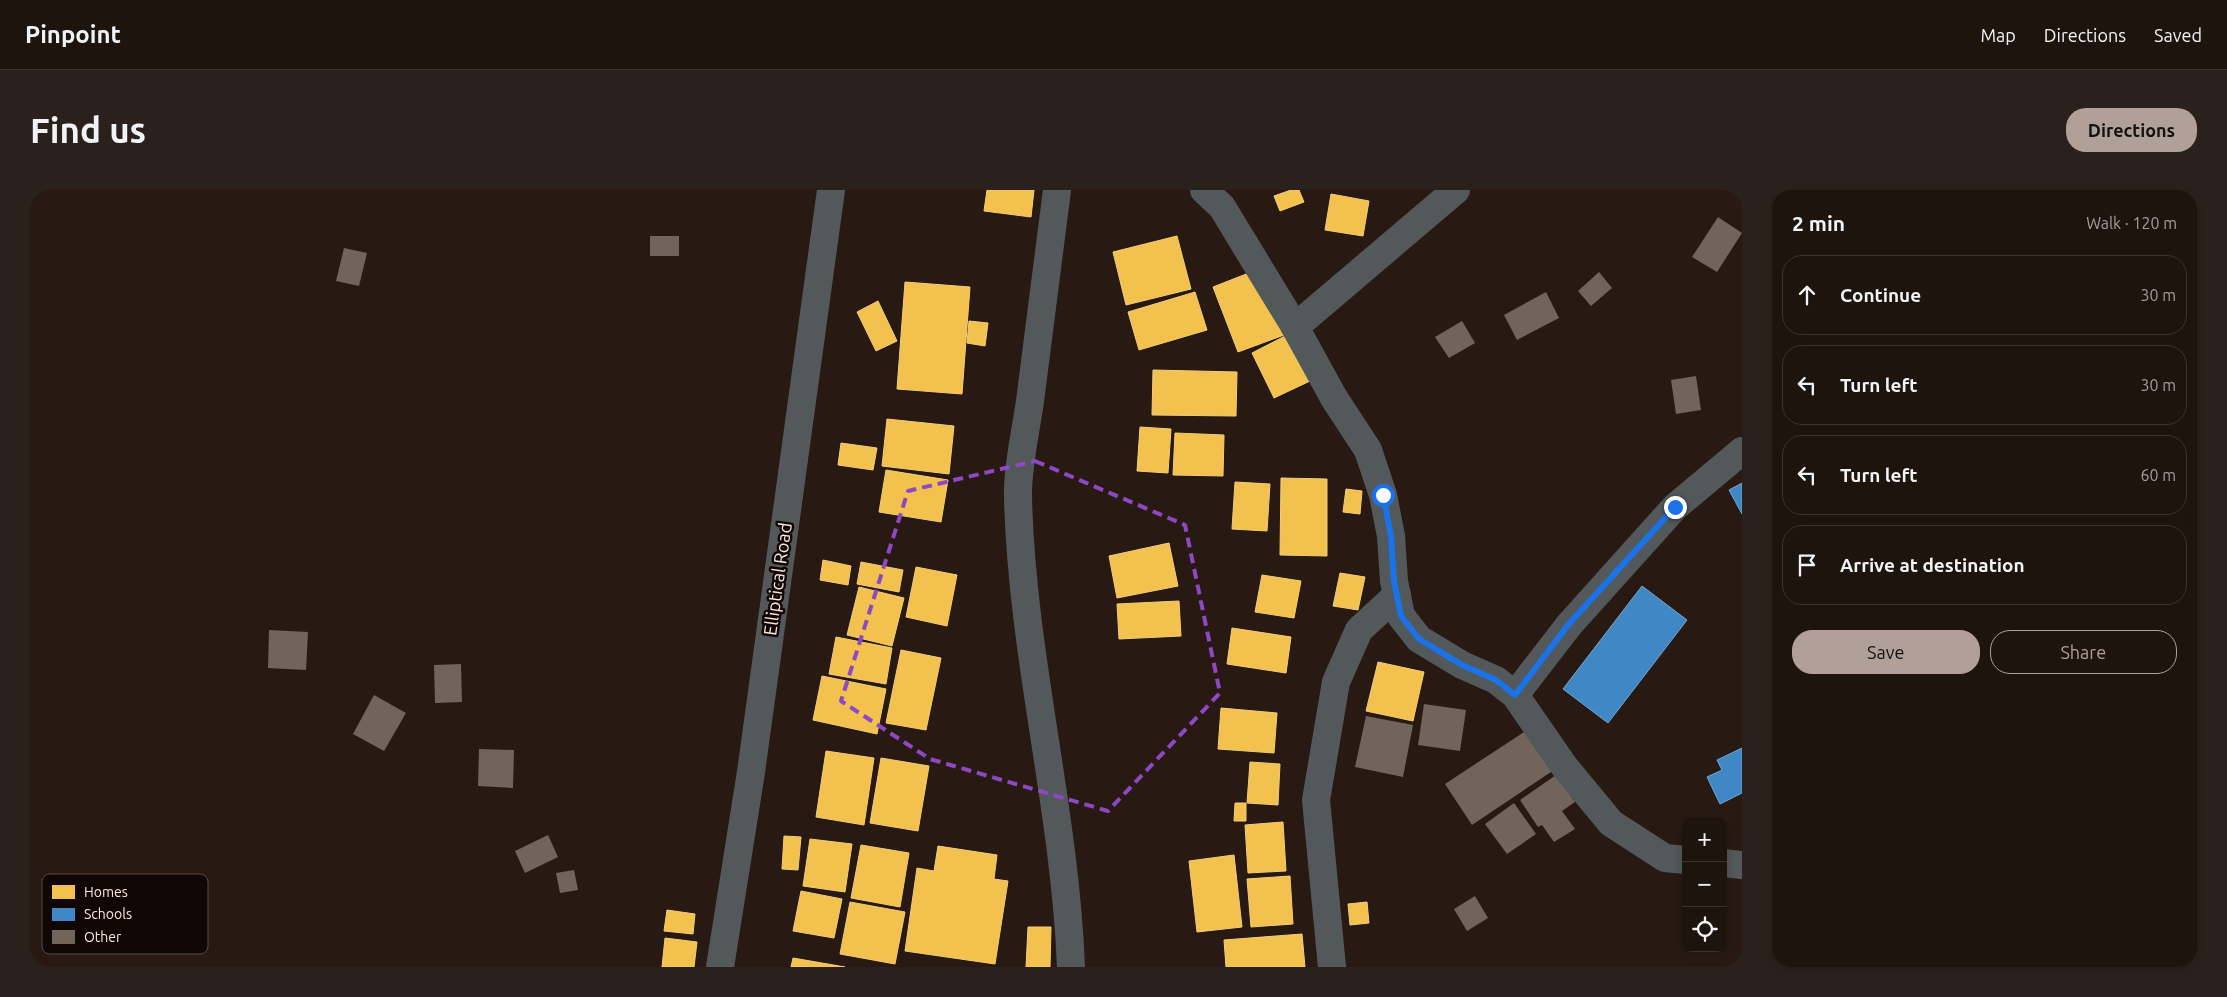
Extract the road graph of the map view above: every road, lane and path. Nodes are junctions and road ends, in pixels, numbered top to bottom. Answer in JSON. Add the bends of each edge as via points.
{"nodes":[{"id":1,"x":830,"y":190,"type":"edge"},
{"id":2,"x":1057,"y":190,"type":"edge"},
{"id":3,"x":1204,"y":190,"type":"edge"},
{"id":4,"x":1456,"y":190,"type":"edge"},
{"id":5,"x":1295,"y":327,"type":"junction"},
{"id":6,"x":1742,"y":451,"type":"edge"},
{"id":7,"x":1397,"y":595,"type":"junction"},
{"id":8,"x":1515,"y":695,"type":"junction"},
{"id":9,"x":1682,"y":860,"type":"edge"},
{"id":10,"x":1727,"y":863,"type":"edge"},
{"id":11,"x":1742,"y":865,"type":"edge"},
{"id":12,"x":720,"y":967,"type":"edge"},
{"id":13,"x":1071,"y":967,"type":"edge"},
{"id":14,"x":1332,"y":967,"type":"edge"}],
"edges":[{"from":1,"to":12,"type":"street","name":"Elliptical Road","via":[[752,763]]},
{"from":2,"to":13,"type":"street","via":[[1018,496],[1035,675],[1062,851]]},
{"from":3,"to":5,"type":"street","via":[[1222,207]]},
{"from":4,"to":5,"type":"street"},
{"from":5,"to":7,"type":"street","via":[[1334,398],[1368,450],[1383,495]]},
{"from":6,"to":8,"type":"street","via":[[1675,507],[1568,625]]},
{"from":7,"to":8,"type":"street","via":[[1401,616],[1419,639],[1462,665],[1496,680]]},
{"from":7,"to":14,"type":"street","via":[[1359,630],[1336,682],[1316,800]]},
{"from":8,"to":9,"type":"street","via":[[1564,766],[1611,823],[1665,858]]},
{"from":10,"to":11,"type":"street"}]}
